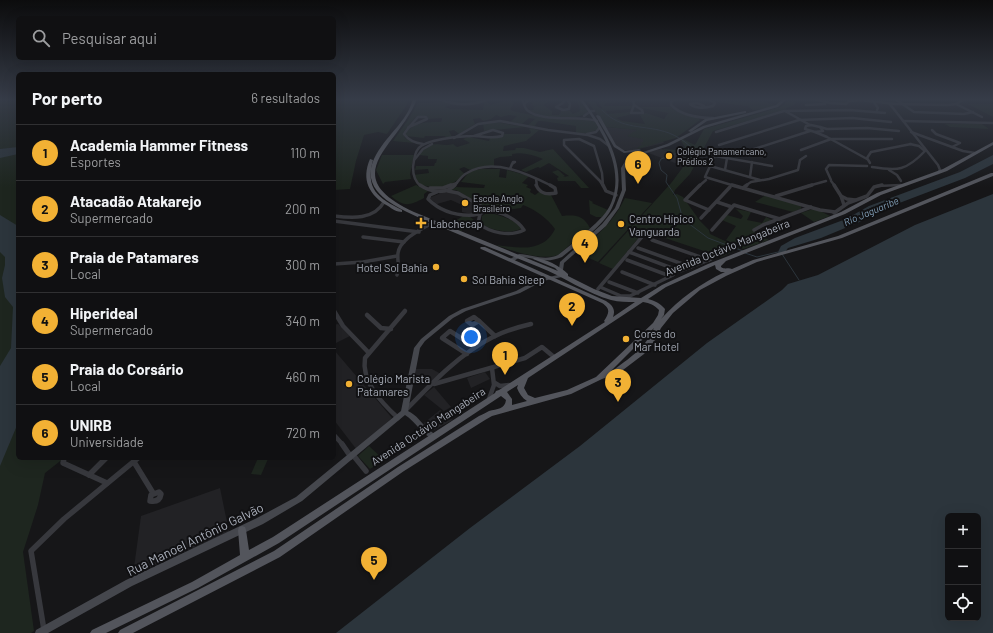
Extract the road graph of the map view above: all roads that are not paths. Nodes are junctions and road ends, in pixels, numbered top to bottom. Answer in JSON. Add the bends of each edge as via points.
{"nodes":[{"id":1,"x":408,"y":128,"type":"edge"},
{"id":2,"x":806,"y":128,"type":"edge"},
{"id":3,"x":394,"y":129,"type":"edge"},
{"id":4,"x":398,"y":129,"type":"edge"},
{"id":5,"x":473,"y":129,"type":"edge"},
{"id":6,"x":540,"y":129,"type":"edge"},
{"id":7,"x":599,"y":129,"type":"edge"},
{"id":8,"x":601,"y":129,"type":"edge"},
{"id":9,"x":606,"y":129,"type":"edge"},
{"id":10,"x":692,"y":129,"type":"edge"},
{"id":11,"x":700,"y":129,"type":"edge"},
{"id":12,"x":727,"y":129,"type":"edge"},
{"id":13,"x":772,"y":129,"type":"edge"},
{"id":14,"x":805,"y":129,"type":"edge"},
{"id":15,"x":822,"y":129,"type":"edge"},
{"id":16,"x":859,"y":129,"type":"edge"},
{"id":17,"x":873,"y":129,"type":"edge"},
{"id":18,"x":909,"y":129,"type":"edge"},
{"id":19,"x":932,"y":130,"type":"dead end"},
{"id":20,"x":824,"y":131,"type":"junction"},
{"id":21,"x":899,"y":131,"type":"dead end"},
{"id":22,"x":911,"y":131,"type":"junction"},
{"id":23,"x":716,"y":132,"type":"dead end"},
{"id":24,"x":465,"y":133,"type":"junction"},
{"id":25,"x":482,"y":134,"type":"junction"},
{"id":26,"x":580,"y":134,"type":"junction"},
{"id":27,"x":918,"y":134,"type":"junction"},
{"id":28,"x":914,"y":135,"type":"junction"},
{"id":29,"x":474,"y":136,"type":"junction"},
{"id":30,"x":683,"y":136,"type":"junction"},
{"id":31,"x":459,"y":138,"type":"junction"},
{"id":32,"x":484,"y":138,"type":"junction"},
{"id":33,"x":892,"y":138,"type":"dead end"},
{"id":34,"x":678,"y":139,"type":"junction"},
{"id":35,"x":831,"y":139,"type":"junction"},
{"id":36,"x":919,"y":141,"type":"junction"},
{"id":37,"x":416,"y":143,"type":"junction"},
{"id":38,"x":993,"y":143,"type":"edge"},
{"id":39,"x":428,"y":144,"type":"junction"},
{"id":40,"x":910,"y":144,"type":"junction"},
{"id":41,"x":719,"y":145,"type":"dead end"},
{"id":42,"x":609,"y":146,"type":"junction"},
{"id":43,"x":919,"y":146,"type":"junction"},
{"id":44,"x":952,"y":147,"type":"junction"},
{"id":45,"x":417,"y":149,"type":"junction"},
{"id":46,"x":801,"y":150,"type":"dead end"},
{"id":47,"x":421,"y":151,"type":"junction"},
{"id":48,"x":748,"y":151,"type":"dead end"},
{"id":49,"x":625,"y":152,"type":"junction"},
{"id":50,"x":975,"y":153,"type":"junction"},
{"id":51,"x":921,"y":155,"type":"junction"},
{"id":52,"x":613,"y":156,"type":"junction"},
{"id":53,"x":806,"y":156,"type":"dead end"},
{"id":54,"x":932,"y":157,"type":"junction"},
{"id":55,"x":629,"y":158,"type":"junction"},
{"id":56,"x":727,"y":158,"type":"junction"},
{"id":57,"x":415,"y":159,"type":"junction"},
{"id":58,"x":752,"y":162,"type":"junction"},
{"id":59,"x":869,"y":163,"type":"junction"},
{"id":60,"x":512,"y":164,"type":"dead end"},
{"id":61,"x":710,"y":166,"type":"junction"},
{"id":62,"x":772,"y":166,"type":"dead end"},
{"id":63,"x":884,"y":168,"type":"junction"},
{"id":64,"x":510,"y":169,"type":"junction"},
{"id":65,"x":724,"y":170,"type":"junction"},
{"id":66,"x":938,"y":173,"type":"junction"},
{"id":67,"x":993,"y":174,"type":"edge"},
{"id":68,"x":603,"y":175,"type":"junction"},
{"id":69,"x":595,"y":176,"type":"junction"},
{"id":70,"x":750,"y":177,"type":"junction"},
{"id":71,"x":536,"y":179,"type":"junction"},
{"id":72,"x":706,"y":179,"type":"junction"},
{"id":73,"x":761,"y":180,"type":"junction"},
{"id":74,"x":829,"y":181,"type":"junction"},
{"id":75,"x":459,"y":182,"type":"junction"},
{"id":76,"x":901,"y":183,"type":"junction"},
{"id":77,"x":546,"y":184,"type":"junction"},
{"id":78,"x":449,"y":186,"type":"junction"},
{"id":79,"x":537,"y":186,"type":"junction"},
{"id":80,"x":603,"y":186,"type":"junction"},
{"id":81,"x":730,"y":187,"type":"dead end"},
{"id":82,"x":453,"y":188,"type":"junction"},
{"id":83,"x":742,"y":188,"type":"junction"},
{"id":84,"x":433,"y":190,"type":"junction"},
{"id":85,"x":446,"y":191,"type":"junction"},
{"id":86,"x":440,"y":192,"type":"junction"},
{"id":87,"x":616,"y":194,"type":"junction"},
{"id":88,"x":623,"y":194,"type":"junction"},
{"id":89,"x":783,"y":194,"type":"junction"},
{"id":90,"x":776,"y":196,"type":"junction"},
{"id":91,"x":841,"y":196,"type":"junction"},
{"id":92,"x":789,"y":200,"type":"junction"},
{"id":93,"x":855,"y":200,"type":"junction"},
{"id":94,"x":717,"y":201,"type":"junction"},
{"id":95,"x":384,"y":202,"type":"junction"},
{"id":96,"x":802,"y":204,"type":"junction"},
{"id":97,"x":844,"y":205,"type":"junction"},
{"id":98,"x":481,"y":206,"type":"junction"},
{"id":99,"x":611,"y":206,"type":"junction"},
{"id":100,"x":733,"y":206,"type":"junction"},
{"id":101,"x":812,"y":207,"type":"junction"},
{"id":102,"x":617,"y":208,"type":"junction"},
{"id":103,"x":709,"y":210,"type":"junction"},
{"id":104,"x":802,"y":210,"type":"junction"},
{"id":105,"x":494,"y":212,"type":"junction"},
{"id":106,"x":835,"y":212,"type":"junction"},
{"id":107,"x":481,"y":213,"type":"junction"},
{"id":108,"x":469,"y":215,"type":"junction"},
{"id":109,"x":336,"y":216,"type":"edge"},
{"id":110,"x":772,"y":216,"type":"junction"},
{"id":111,"x":701,"y":218,"type":"dead end"},
{"id":112,"x":832,"y":218,"type":"junction"},
{"id":113,"x":780,"y":219,"type":"junction"},
{"id":114,"x":336,"y":221,"type":"edge"},
{"id":115,"x":477,"y":221,"type":"junction"},
{"id":116,"x":774,"y":221,"type":"junction"},
{"id":117,"x":430,"y":224,"type":"junction"},
{"id":118,"x":712,"y":230,"type":"dead end"},
{"id":119,"x":754,"y":230,"type":"dead end"},
{"id":120,"x":420,"y":232,"type":"junction"},
{"id":121,"x":646,"y":232,"type":"dead end"},
{"id":122,"x":586,"y":233,"type":"junction"},
{"id":123,"x":592,"y":236,"type":"junction"},
{"id":124,"x":363,"y":237,"type":"dead end"},
{"id":125,"x":652,"y":240,"type":"dead end"},
{"id":126,"x":404,"y":242,"type":"junction"},
{"id":127,"x":638,"y":248,"type":"dead end"},
{"id":128,"x":503,"y":250,"type":"junction"},
{"id":129,"x":629,"y":252,"type":"junction"},
{"id":130,"x":563,"y":254,"type":"junction"},
{"id":131,"x":524,"y":255,"type":"junction"},
{"id":132,"x":398,"y":256,"type":"junction"},
{"id":133,"x":569,"y":256,"type":"junction"},
{"id":134,"x":514,"y":258,"type":"junction"},
{"id":135,"x":536,"y":259,"type":"junction"},
{"id":136,"x":725,"y":259,"type":"junction"},
{"id":137,"x":627,"y":260,"type":"dead end"},
{"id":138,"x":336,"y":264,"type":"edge"},
{"id":139,"x":691,"y":267,"type":"junction"},
{"id":140,"x":734,"y":270,"type":"junction"},
{"id":141,"x":622,"y":272,"type":"dead end"},
{"id":142,"x":542,"y":273,"type":"junction"},
{"id":143,"x":561,"y":273,"type":"junction"},
{"id":144,"x":397,"y":275,"type":"dead end"},
{"id":145,"x":552,"y":278,"type":"junction"},
{"id":146,"x":541,"y":280,"type":"junction"},
{"id":147,"x":609,"y":282,"type":"dead end"},
{"id":148,"x":655,"y":285,"type":"junction"},
{"id":149,"x":598,"y":289,"type":"junction"},
{"id":150,"x":638,"y":293,"type":"junction"},
{"id":151,"x":642,"y":300,"type":"junction"},
{"id":152,"x":405,"y":311,"type":"dead end"},
{"id":153,"x":336,"y":314,"type":"edge"},
{"id":154,"x":367,"y":315,"type":"dead end"},
{"id":155,"x":479,"y":321,"type":"dead end"},
{"id":156,"x":531,"y":324,"type":"dead end"},
{"id":157,"x":604,"y":324,"type":"junction"},
{"id":158,"x":391,"y":329,"type":"junction"},
{"id":159,"x":495,"y":336,"type":"junction"},
{"id":160,"x":475,"y":347,"type":"junction"},
{"id":161,"x":369,"y":353,"type":"junction"},
{"id":162,"x":467,"y":354,"type":"junction"},
{"id":163,"x":554,"y":357,"type":"junction"},
{"id":164,"x":492,"y":368,"type":"junction"},
{"id":165,"x":526,"y":376,"type":"junction"},
{"id":166,"x":598,"y":379,"type":"junction"},
{"id":167,"x":495,"y":383,"type":"junction"},
{"id":168,"x":432,"y":384,"type":"junction"},
{"id":169,"x":512,"y":384,"type":"junction"},
{"id":170,"x":498,"y":393,"type":"junction"},
{"id":171,"x":489,"y":400,"type":"junction"},
{"id":172,"x":534,"y":401,"type":"junction"},
{"id":173,"x":504,"y":410,"type":"junction"},
{"id":174,"x":404,"y":412,"type":"junction"},
{"id":175,"x":398,"y":418,"type":"junction"},
{"id":176,"x":456,"y":433,"type":"junction"},
{"id":177,"x":433,"y":436,"type":"junction"},
{"id":178,"x":336,"y":437,"type":"edge"},
{"id":179,"x":352,"y":456,"type":"junction"},
{"id":180,"x":63,"y":460,"type":"edge"},
{"id":181,"x":104,"y":460,"type":"edge"},
{"id":182,"x":136,"y":460,"type":"edge"},
{"id":183,"x":366,"y":470,"type":"dead end"},
{"id":184,"x":89,"y":475,"type":"junction"},
{"id":185,"x":107,"y":484,"type":"junction"},
{"id":186,"x":153,"y":493,"type":"dead end"},
{"id":187,"x":242,"y":530,"type":"junction"},
{"id":188,"x":244,"y":545,"type":"junction"},
{"id":189,"x":259,"y":549,"type":"junction"},
{"id":190,"x":245,"y":558,"type":"junction"},
{"id":191,"x":42,"y":632,"type":"edge"},
{"id":192,"x":95,"y":633,"type":"edge"},
{"id":193,"x":123,"y":633,"type":"edge"}],
"edges":[{"from":1,"to":37,"type":"street","via":[[404,135]]},
{"from":2,"to":20,"type":"street","via":[[815,132]]},
{"from":3,"to":95,"type":"main road","via":[[373,156],[368,168],[370,186]]},
{"from":4,"to":128,"type":"main road","via":[[375,160],[372,172],[376,185],[383,195],[400,206],[472,239]]},
{"from":5,"to":24,"type":"street"},
{"from":6,"to":26,"type":"street"},
{"from":7,"to":26,"type":"street","via":[[594,133]]},
{"from":8,"to":42,"type":"main road"},
{"from":9,"to":49,"type":"main road","via":[[614,146]]},
{"from":10,"to":30,"type":"main road"},
{"from":11,"to":30,"type":"main road"},
{"from":12,"to":23,"type":"street"},
{"from":13,"to":41,"type":"street"},
{"from":14,"to":48,"type":"street"},
{"from":15,"to":20,"type":"street"},
{"from":16,"to":20,"type":"street"},
{"from":17,"to":21,"type":"street"},
{"from":18,"to":22,"type":"street"},
{"from":19,"to":44,"type":"street","via":[[960,143]]},
{"from":20,"to":35,"type":"street"},
{"from":22,"to":27,"type":"street"},
{"from":22,"to":28,"type":"street"},
{"from":24,"to":29,"type":"street"},
{"from":24,"to":31,"type":"street"},
{"from":24,"to":31,"type":"street"},
{"from":25,"to":29,"type":"street"},
{"from":25,"to":32,"type":"street"},
{"from":25,"to":32,"type":"street","via":[[493,130],[503,132],[500,137]]},
{"from":26,"to":42,"type":"street","via":[[597,138]]},
{"from":27,"to":28,"type":"street"},
{"from":27,"to":44,"type":"street"},
{"from":28,"to":36,"type":"street"},
{"from":29,"to":31,"type":"street"},
{"from":29,"to":32,"type":"street"},
{"from":30,"to":34,"type":"main road"},
{"from":31,"to":39,"type":"street"},
{"from":33,"to":35,"type":"street"},
{"from":34,"to":49,"type":"main road"},
{"from":34,"to":55,"type":"main road"},
{"from":35,"to":46,"type":"street"},
{"from":35,"to":59,"type":"street"},
{"from":36,"to":40,"type":"street"},
{"from":36,"to":43,"type":"street"},
{"from":36,"to":54,"type":"street"},
{"from":37,"to":39,"type":"street"},
{"from":37,"to":45,"type":"street"},
{"from":38,"to":50,"type":"main road","name":"Avenida Octávio Mangabeira"},
{"from":39,"to":45,"type":"street"},
{"from":39,"to":47,"type":"street"},
{"from":40,"to":43,"type":"street"},
{"from":40,"to":59,"type":"street","via":[[871,152],[868,154]]},
{"from":42,"to":52,"type":"main road"},
{"from":43,"to":51,"type":"street","via":[[925,150]]},
{"from":44,"to":50,"type":"street"},
{"from":45,"to":47,"type":"street"},
{"from":45,"to":57,"type":"street"},
{"from":47,"to":57,"type":"street"},
{"from":49,"to":52,"type":"main road","via":[[616,152]]},
{"from":49,"to":55,"type":"main road","via":[[630,154]]},
{"from":50,"to":66,"type":"main road","name":"Avenida Octávio Mangabeira"},
{"from":51,"to":54,"type":"street"},
{"from":51,"to":63,"type":"street","via":[[905,169]]},
{"from":52,"to":55,"type":"main road","via":[[620,161]]},
{"from":52,"to":87,"type":"main road","via":[[617,176]]},
{"from":53,"to":73,"type":"street","via":[[800,160],[798,170]]},
{"from":54,"to":66,"type":"street","via":[[939,167]]},
{"from":55,"to":88,"type":"main road","via":[[623,168]]},
{"from":56,"to":58,"type":"street"},
{"from":56,"to":61,"type":"street","via":[[716,155]]},
{"from":56,"to":65,"type":"street"},
{"from":57,"to":84,"type":"street","via":[[413,175],[416,182]]},
{"from":58,"to":62,"type":"street"},
{"from":58,"to":70,"type":"street"},
{"from":59,"to":63,"type":"street"},
{"from":59,"to":74,"type":"street","via":[[829,165],[826,169]]},
{"from":60,"to":64,"type":"street"},
{"from":61,"to":65,"type":"street"},
{"from":61,"to":72,"type":"street"},
{"from":63,"to":76,"type":"street","via":[[897,175]]},
{"from":64,"to":71,"type":"street"},
{"from":64,"to":75,"type":"street","via":[[476,169],[465,174]]},
{"from":65,"to":70,"type":"street"},
{"from":66,"to":76,"type":"main road","name":"Avenida Octávio Mangabeira"},
{"from":67,"to":140,"type":"main road","via":[[840,237]]},
{"from":68,"to":69,"type":"street"},
{"from":68,"to":69,"type":"street","via":[[594,146],[582,140],[564,140],[564,145]]},
{"from":68,"to":80,"type":"street"},
{"from":69,"to":80,"type":"street"},
{"from":70,"to":73,"type":"street"},
{"from":71,"to":77,"type":"street"},
{"from":71,"to":79,"type":"street"},
{"from":72,"to":83,"type":"street"},
{"from":72,"to":103,"type":"street","via":[[685,200]]},
{"from":73,"to":83,"type":"street"},
{"from":74,"to":89,"type":"street"},
{"from":74,"to":91,"type":"street"},
{"from":75,"to":78,"type":"street"},
{"from":75,"to":82,"type":"street"},
{"from":76,"to":93,"type":"street","via":[[874,186],[868,195]]},
{"from":76,"to":112,"type":"main road","name":"Avenida Octávio Mangabeira"},
{"from":77,"to":79,"type":"street"},
{"from":77,"to":79,"type":"street","via":[[556,188],[556,193],[543,193]]},
{"from":78,"to":82,"type":"street"},
{"from":78,"to":84,"type":"street"},
{"from":80,"to":87,"type":"street","via":[[606,191]]},
{"from":81,"to":94,"type":"street"},
{"from":82,"to":85,"type":"street"},
{"from":83,"to":90,"type":"street"},
{"from":84,"to":86,"type":"street"},
{"from":85,"to":86,"type":"street"},
{"from":85,"to":98,"type":"street","via":[[458,193]]},
{"from":86,"to":108,"type":"street","via":[[431,194],[428,199],[439,208]]},
{"from":87,"to":88,"type":"main road"},
{"from":87,"to":99,"type":"main road"},
{"from":88,"to":102,"type":"main road"},
{"from":89,"to":90,"type":"street"},
{"from":89,"to":92,"type":"street"},
{"from":90,"to":92,"type":"street"},
{"from":91,"to":93,"type":"street"},
{"from":91,"to":97,"type":"street"},
{"from":92,"to":96,"type":"street"},
{"from":93,"to":97,"type":"street"},
{"from":94,"to":100,"type":"street"},
{"from":94,"to":103,"type":"street"},
{"from":95,"to":109,"type":"street","via":[[380,210],[371,214]]},
{"from":95,"to":117,"type":"main road"},
{"from":96,"to":101,"type":"street"},
{"from":96,"to":104,"type":"street"},
{"from":97,"to":106,"type":"street"},
{"from":98,"to":105,"type":"street"},
{"from":98,"to":107,"type":"street"},
{"from":99,"to":102,"type":"main road"},
{"from":99,"to":122,"type":"main road"},
{"from":100,"to":110,"type":"street"},
{"from":100,"to":118,"type":"street"},
{"from":101,"to":104,"type":"street"},
{"from":101,"to":106,"type":"street"},
{"from":102,"to":123,"type":"main road"},
{"from":103,"to":111,"type":"street"},
{"from":104,"to":113,"type":"street"},
{"from":105,"to":107,"type":"street"},
{"from":105,"to":115,"type":"street","via":[[519,223],[524,230],[518,233],[492,231],[482,227]]},
{"from":106,"to":112,"type":"street"},
{"from":107,"to":108,"type":"street"},
{"from":107,"to":115,"type":"street"},
{"from":108,"to":115,"type":"street"},
{"from":110,"to":113,"type":"street"},
{"from":110,"to":116,"type":"street"},
{"from":112,"to":136,"type":"main road","name":"Avenida Octávio Mangabeira"},
{"from":113,"to":116,"type":"street"},
{"from":114,"to":120,"type":"street"},
{"from":116,"to":119,"type":"street"},
{"from":117,"to":120,"type":"street"},
{"from":117,"to":134,"type":"main road"},
{"from":120,"to":126,"type":"street"},
{"from":121,"to":129,"type":"street"},
{"from":122,"to":123,"type":"main road","via":[[591,233]]},
{"from":122,"to":130,"type":"main road"},
{"from":123,"to":133,"type":"main road"},
{"from":124,"to":126,"type":"street"},
{"from":125,"to":139,"type":"street","via":[[710,259]]},
{"from":126,"to":132,"type":"street"},
{"from":127,"to":139,"type":"street"},
{"from":128,"to":131,"type":"main road"},
{"from":128,"to":134,"type":"main road"},
{"from":129,"to":139,"type":"street","via":[[679,270]]},
{"from":129,"to":149,"type":"street"},
{"from":130,"to":133,"type":"main road"},
{"from":130,"to":135,"type":"main road","via":[[552,259]]},
{"from":131,"to":134,"type":"main road"},
{"from":131,"to":135,"type":"main road"},
{"from":132,"to":138,"type":"street"},
{"from":132,"to":144,"type":"street","via":[[400,266]]},
{"from":133,"to":143,"type":"main road","via":[[562,263]]},
{"from":134,"to":142,"type":"main road"},
{"from":134,"to":143,"type":"main road"},
{"from":135,"to":143,"type":"main road"},
{"from":136,"to":140,"type":"main road","via":[[718,268],[723,271]]},
{"from":136,"to":151,"type":"main road","name":"Avenida Octávio Mangabeira","via":[[673,281]]},
{"from":137,"to":148,"type":"street","via":[[671,276]]},
{"from":140,"to":166,"type":"main road","via":[[693,293],[664,319],[642,352],[617,371]]},
{"from":141,"to":148,"type":"street"},
{"from":142,"to":145,"type":"main road"},
{"from":142,"to":146,"type":"main road","via":[[544,277]]},
{"from":143,"to":145,"type":"main road","via":[[558,277]]},
{"from":143,"to":149,"type":"main road"},
{"from":145,"to":146,"type":"main road"},
{"from":145,"to":157,"type":"main road","via":[[609,305],[612,313]]},
{"from":146,"to":174,"type":"main road","via":[[518,292],[457,313],[424,340],[415,354]]},
{"from":147,"to":150,"type":"street"},
{"from":148,"to":150,"type":"street"},
{"from":149,"to":150,"type":"street","via":[[624,297]]},
{"from":149,"to":151,"type":"main road","via":[[623,301]]},
{"from":151,"to":157,"type":"main road","name":"Avenida Octávio Mangabeira"},
{"from":151,"to":166,"type":"main road","via":[[661,307],[661,315],[655,324]]},
{"from":152,"to":158,"type":"street"},
{"from":153,"to":161,"type":"street"},
{"from":154,"to":158,"type":"street","via":[[380,328]]},
{"from":155,"to":159,"type":"street"},
{"from":156,"to":159,"type":"street"},
{"from":157,"to":163,"type":"main road","name":"Avenida Octávio Mangabeira"},
{"from":158,"to":161,"type":"street"},
{"from":159,"to":160,"type":"street"},
{"from":160,"to":162,"type":"street"},
{"from":160,"to":162,"type":"street","via":[[450,331],[442,338]]},
{"from":161,"to":175,"type":"street","via":[[364,363],[372,388]]},
{"from":162,"to":168,"type":"street"},
{"from":163,"to":164,"type":"street","via":[[542,347],[525,358]]},
{"from":163,"to":165,"type":"main road","name":"Avenida Octávio Mangabeira"},
{"from":164,"to":167,"type":"street"},
{"from":164,"to":168,"type":"street"},
{"from":165,"to":169,"type":"main road","name":"Avenida Octávio Mangabeira"},
{"from":165,"to":172,"type":"main road","via":[[520,388],[526,397]]},
{"from":166,"to":172,"type":"main road","via":[[569,392]]},
{"from":167,"to":169,"type":"street","via":[[504,386]]},
{"from":167,"to":171,"type":"street"},
{"from":168,"to":174,"type":"street"},
{"from":169,"to":170,"type":"main road","name":"Avenida Octávio Mangabeira"},
{"from":170,"to":171,"type":"main road","name":"Avenida Octávio Mangabeira"},
{"from":170,"to":173,"type":"main road","via":[[509,399],[509,404]]},
{"from":171,"to":177,"type":"main road","name":"Avenida Octávio Mangabeira"},
{"from":172,"to":173,"type":"main road"},
{"from":173,"to":176,"type":"main road","via":[[490,414]]},
{"from":174,"to":175,"type":"main road","name":"Rua Manoel Antônio Galvão"},
{"from":174,"to":177,"type":"main road","via":[[412,416]]},
{"from":175,"to":179,"type":"main road","name":"Rua Manoel Antônio Galvão"},
{"from":176,"to":177,"type":"main road"},
{"from":176,"to":193,"type":"main road","via":[[277,554]]},
{"from":177,"to":189,"type":"main road","name":"Avenida Octávio Mangabeira","via":[[292,530]]},
{"from":178,"to":179,"type":"street"},
{"from":179,"to":183,"type":"street"},
{"from":179,"to":187,"type":"main road","name":"Rua Manoel Antônio Galvão","via":[[287,507]]},
{"from":180,"to":184,"type":"street","via":[[63,463]]},
{"from":181,"to":184,"type":"street"},
{"from":182,"to":185,"type":"street"},
{"from":182,"to":186,"type":"street","via":[[142,477]]},
{"from":184,"to":185,"type":"street"},
{"from":185,"to":191,"type":"street","via":[[50,532],[32,551]]},
{"from":187,"to":188,"type":"main road"},
{"from":187,"to":191,"type":"main road","name":"Rua Manoel Antônio Galvão","via":[[129,583]]},
{"from":188,"to":189,"type":"main road"},
{"from":188,"to":190,"type":"main road"},
{"from":189,"to":190,"type":"main road","name":"Avenida Octávio Mangabeira"},
{"from":190,"to":192,"type":"main road","name":"Avenida Octávio Mangabeira"}]}
